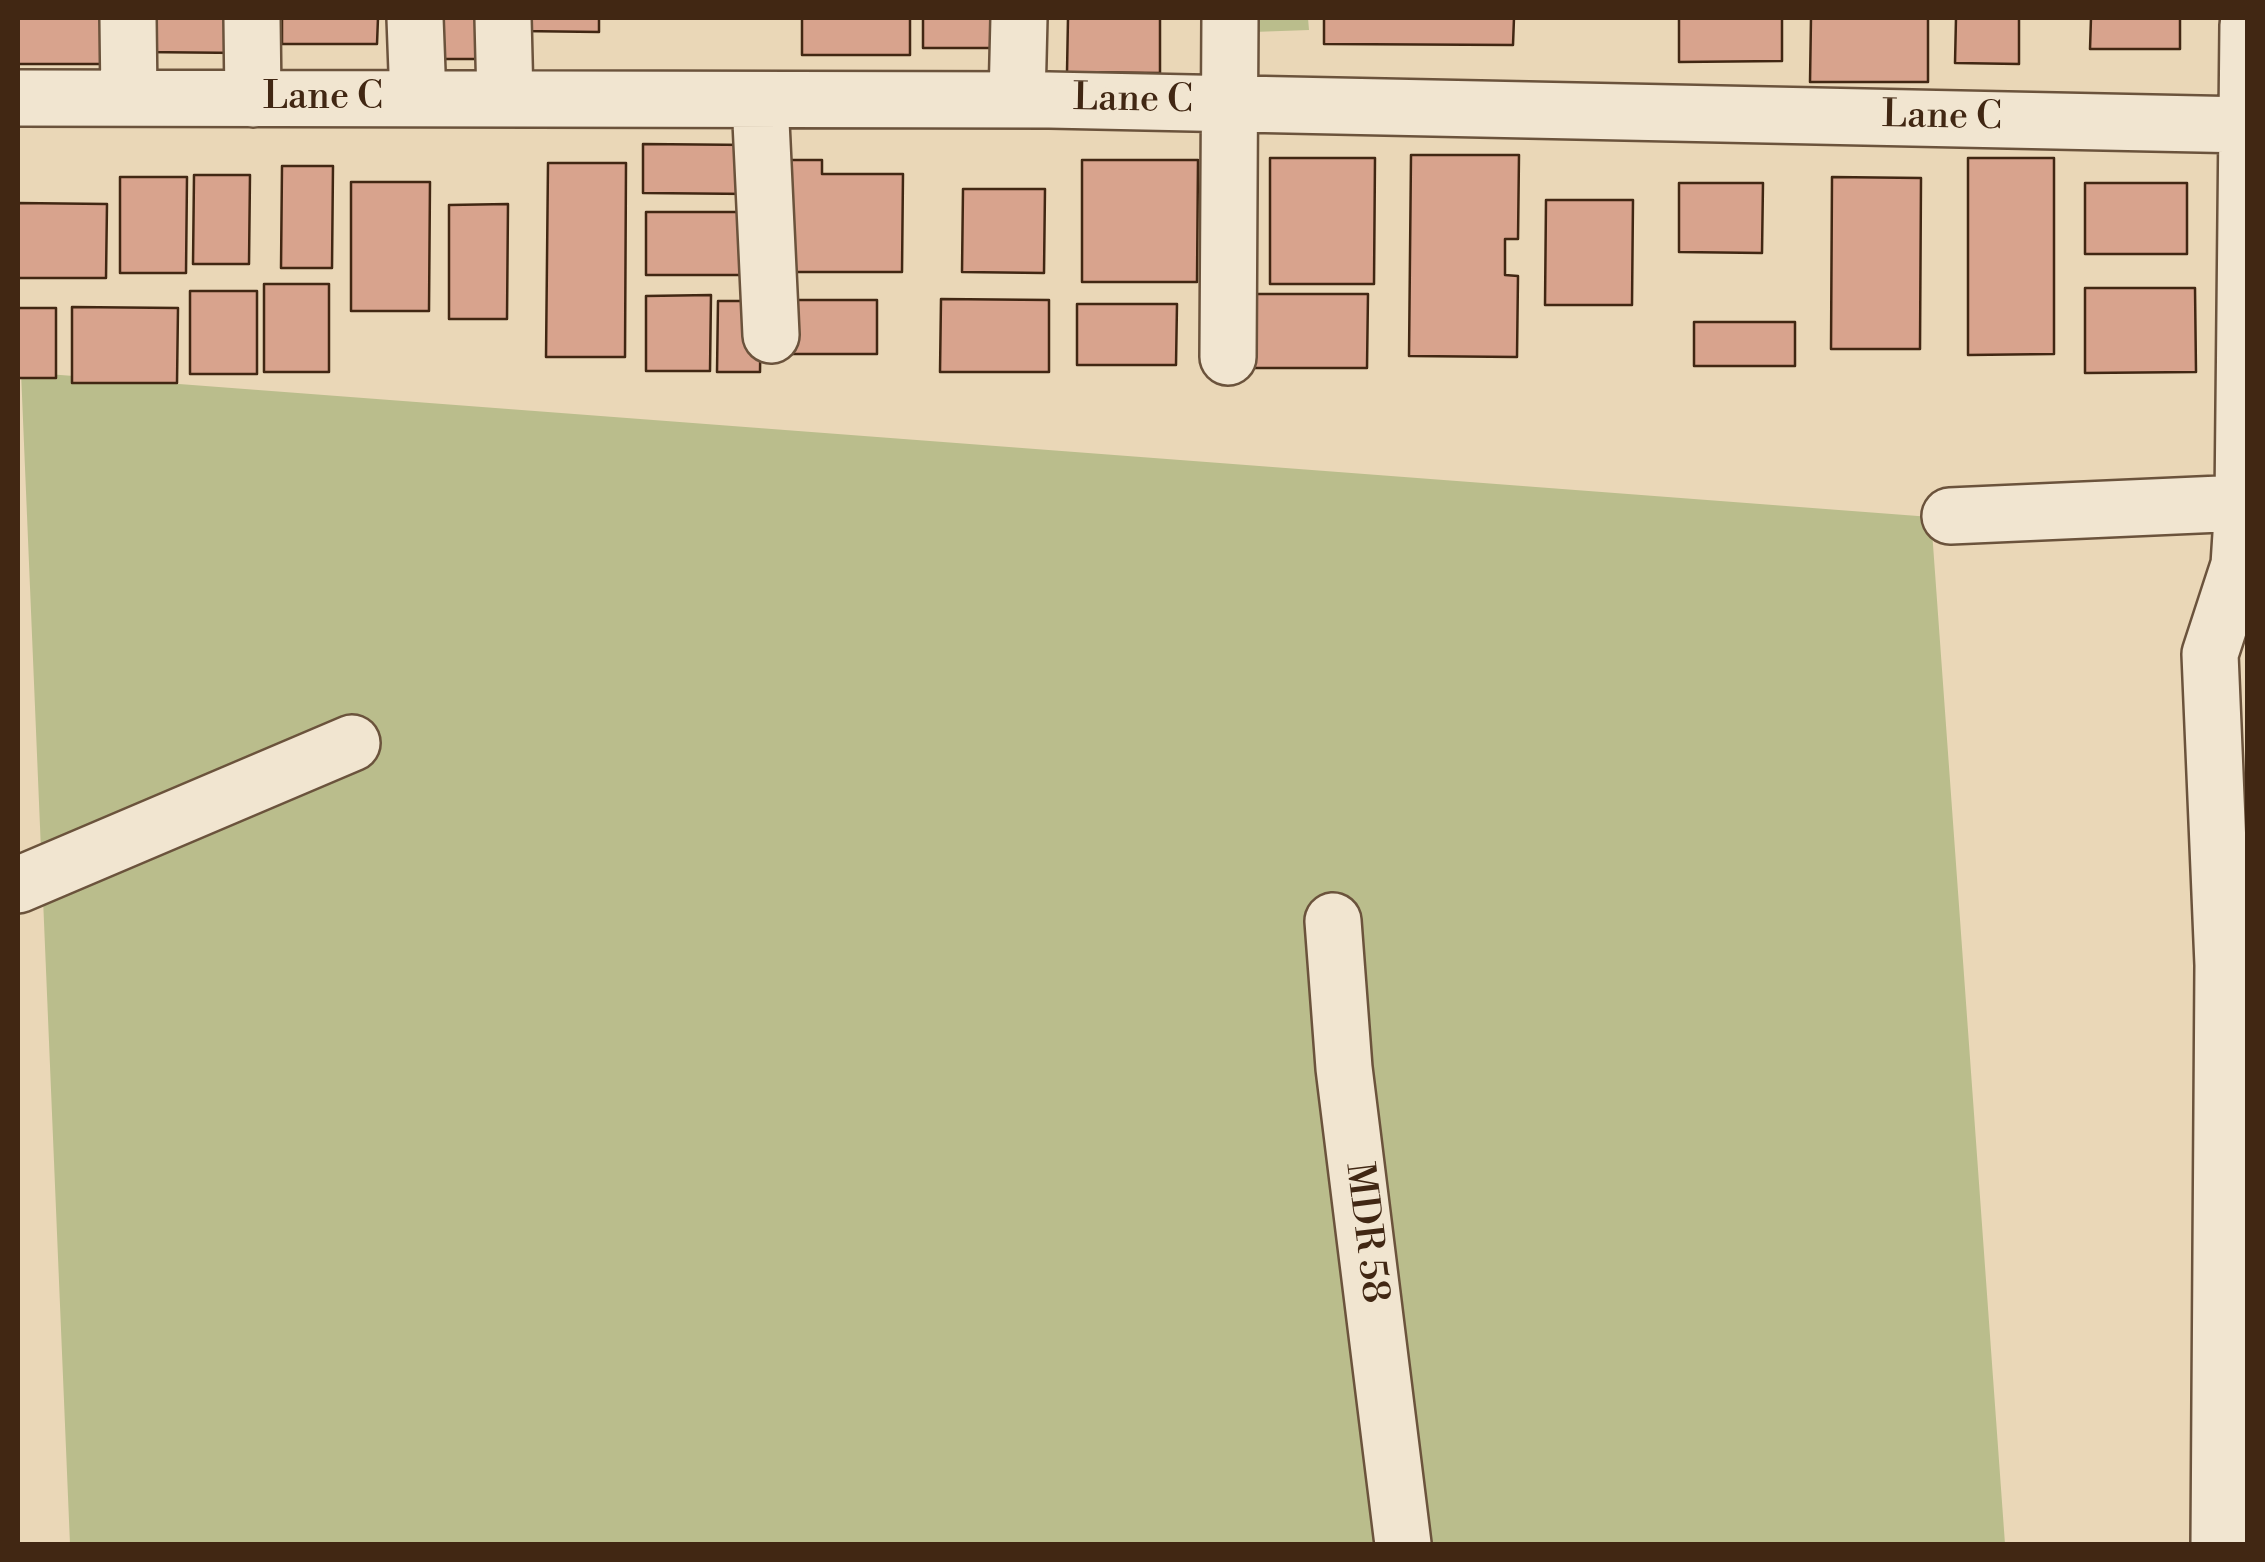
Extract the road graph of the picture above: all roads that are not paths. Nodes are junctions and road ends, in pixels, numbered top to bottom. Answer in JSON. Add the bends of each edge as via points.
{"nodes":[{"id":1,"x":128,"y":18,"type":"edge"},
{"id":2,"x":252,"y":18,"type":"edge"},
{"id":3,"x":390,"y":18,"type":"edge"},
{"id":4,"x":415,"y":18,"type":"edge"},
{"id":5,"x":503,"y":18,"type":"edge"},
{"id":6,"x":1020,"y":18,"type":"edge"},
{"id":7,"x":1048,"y":18,"type":"edge"},
{"id":8,"x":1230,"y":18,"type":"edge"},
{"id":9,"x":2248,"y":24,"type":"edge"},
{"id":10,"x":18,"y":98,"type":"edge"},
{"id":11,"x":129,"y":98,"type":"junction"},
{"id":12,"x":254,"y":99,"type":"junction"},
{"id":13,"x":403,"y":99,"type":"junction"},
{"id":14,"x":505,"y":99,"type":"junction"},
{"id":15,"x":760,"y":100,"type":"junction"},
{"id":16,"x":1033,"y":100,"type":"junction"},
{"id":17,"x":1229,"y":102,"type":"junction"},
{"id":18,"x":2247,"y":125,"type":"edge"},
{"id":19,"x":771,"y":335,"type":"dead end"},
{"id":20,"x":1228,"y":357,"type":"dead end"},
{"id":21,"x":2243,"y":503,"type":"junction"},
{"id":22,"x":1950,"y":516,"type":"dead end"},
{"id":23,"x":2243,"y":576,"type":"edge"},
{"id":24,"x":2228,"y":652,"type":"edge"},
{"id":25,"x":352,"y":743,"type":"dead end"},
{"id":26,"x":18,"y":884,"type":"edge"},
{"id":27,"x":1333,"y":920,"type":"dead end"},
{"id":28,"x":2235,"y":965,"type":"edge"},
{"id":29,"x":2234,"y":1288,"type":"edge"},
{"id":30,"x":1404,"y":1544,"type":"edge"},
{"id":31,"x":2219,"y":1544,"type":"edge"}],
"edges":[{"from":1,"to":11,"type":"street"},
{"from":2,"to":12,"type":"street"},
{"from":3,"to":13,"type":"street"},
{"from":4,"to":13,"type":"street"},
{"from":5,"to":14,"type":"street"},
{"from":6,"to":16,"type":"street"},
{"from":7,"to":16,"type":"street"},
{"from":8,"to":17,"type":"street"},
{"from":9,"to":18,"type":"street"},
{"from":10,"to":11,"type":"street","name":"Lane C"},
{"from":11,"to":12,"type":"street","name":"Lane C"},
{"from":12,"to":13,"type":"street","name":"Lane C"},
{"from":13,"to":14,"type":"street","name":"Lane C"},
{"from":14,"to":15,"type":"street","name":"Lane C"},
{"from":15,"to":16,"type":"street","name":"Lane C"},
{"from":15,"to":19,"type":"street"},
{"from":16,"to":17,"type":"street","name":"Lane C"},
{"from":17,"to":18,"type":"street","name":"Lane C"},
{"from":17,"to":20,"type":"street"},
{"from":18,"to":21,"type":"street"},
{"from":21,"to":22,"type":"street"},
{"from":21,"to":23,"type":"street"},
{"from":23,"to":24,"type":"street"},
{"from":24,"to":28,"type":"street"},
{"from":25,"to":26,"type":"street"},
{"from":27,"to":30,"type":"street","name":"MDR 58","via":[[1344,1068]]},
{"from":28,"to":29,"type":"street"},
{"from":29,"to":31,"type":"street"}]}
